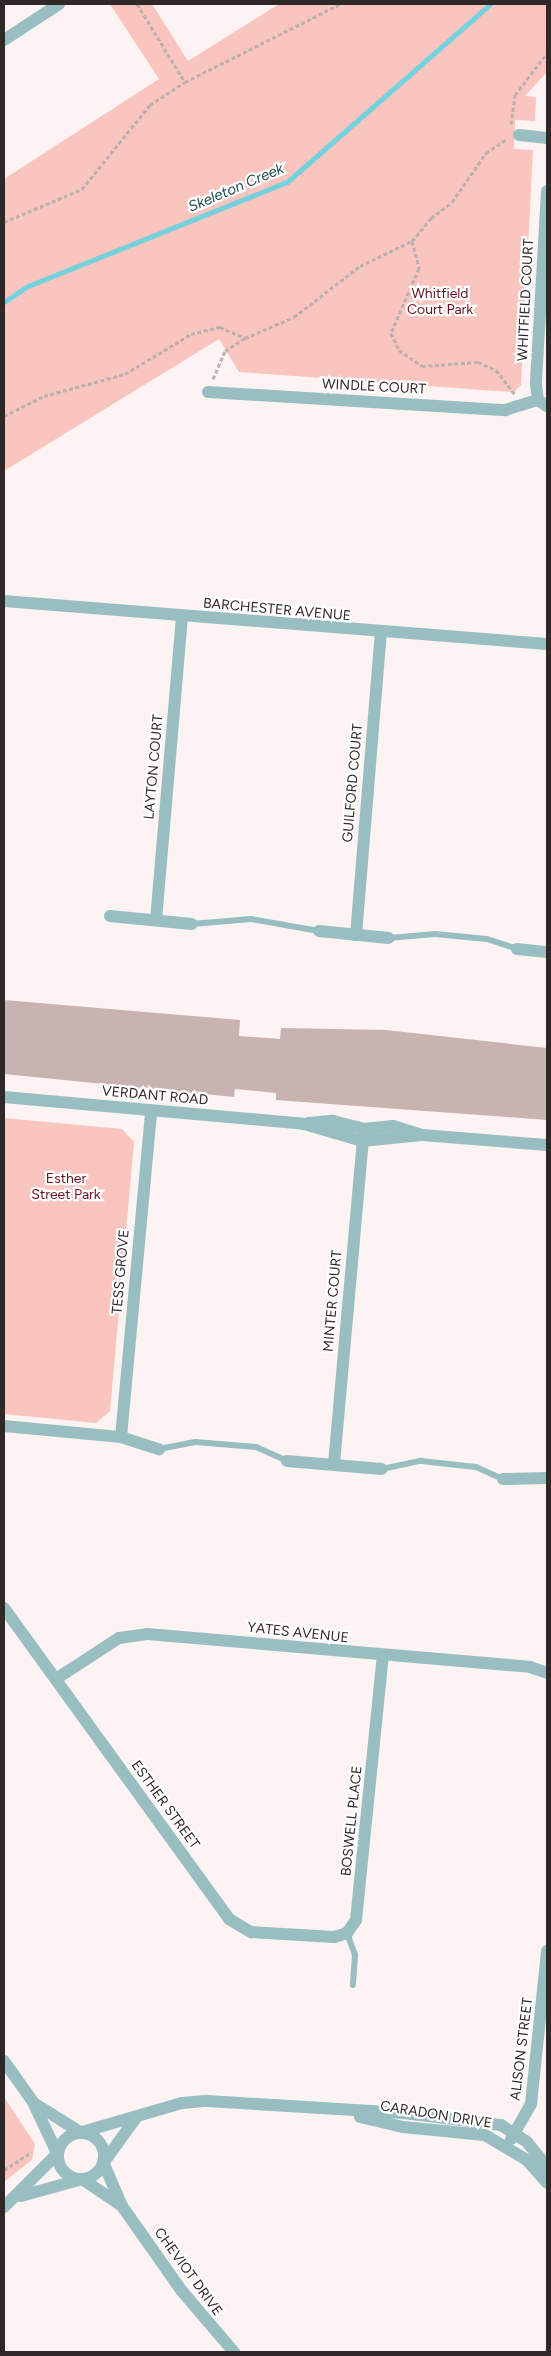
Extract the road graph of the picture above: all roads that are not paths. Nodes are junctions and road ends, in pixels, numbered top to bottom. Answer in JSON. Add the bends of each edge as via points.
{"nodes":[{"id":1,"x":59,"y":4,"type":"edge"},
{"id":2,"x":4,"y":40,"type":"edge"},
{"id":3,"x":519,"y":135,"type":"dead end"},
{"id":4,"x":547,"y":138,"type":"edge"},
{"id":5,"x":547,"y":191,"type":"edge"},
{"id":6,"x":208,"y":392,"type":"road end"},
{"id":7,"x":542,"y":403,"type":"edge"},
{"id":8,"x":4,"y":601,"type":"edge"},
{"id":9,"x":182,"y":617,"type":"junction"},
{"id":10,"x":381,"y":634,"type":"junction"},
{"id":11,"x":547,"y":644,"type":"edge"},
{"id":12,"x":110,"y":916,"type":"dead end"},
{"id":13,"x":156,"y":920,"type":"junction"},
{"id":14,"x":192,"y":924,"type":"joint"},
{"id":15,"x":319,"y":932,"type":"joint"},
{"id":16,"x":356,"y":935,"type":"junction"},
{"id":17,"x":389,"y":938,"type":"joint"},
{"id":18,"x":518,"y":949,"type":"joint"},
{"id":19,"x":547,"y":952,"type":"edge"},
{"id":20,"x":4,"y":1097,"type":"edge"},
{"id":21,"x":151,"y":1111,"type":"junction"},
{"id":22,"x":363,"y":1135,"type":"junction"},
{"id":23,"x":547,"y":1145,"type":"edge"},
{"id":24,"x":4,"y":1426,"type":"edge"},
{"id":25,"x":121,"y":1437,"type":"junction"},
{"id":26,"x":160,"y":1450,"type":"joint"},
{"id":27,"x":287,"y":1461,"type":"joint"},
{"id":28,"x":334,"y":1464,"type":"junction"},
{"id":29,"x":382,"y":1469,"type":"joint"},
{"id":30,"x":547,"y":1478,"type":"edge"},
{"id":31,"x":504,"y":1479,"type":"joint"},
{"id":32,"x":4,"y":1608,"type":"edge"},
{"id":33,"x":383,"y":1656,"type":"junction"},
{"id":34,"x":547,"y":1672,"type":"edge"},
{"id":35,"x":56,"y":1679,"type":"junction"},
{"id":36,"x":348,"y":1933,"type":"junction"},
{"id":37,"x":547,"y":1951,"type":"edge"},
{"id":38,"x":353,"y":1985,"type":"dead end"},
{"id":39,"x":545,"y":2009,"type":"edge"},
{"id":40,"x":4,"y":2060,"type":"edge"},
{"id":41,"x":33,"y":2102,"type":"junction"},
{"id":42,"x":333,"y":2110,"type":"junction"},
{"id":43,"x":140,"y":2114,"type":"junction"},
{"id":44,"x":81,"y":2132,"type":"junction"},
{"id":45,"x":515,"y":2133,"type":"junction"},
{"id":46,"x":507,"y":2145,"type":"junction"},
{"id":47,"x":57,"y":2153,"type":"junction"},
{"id":48,"x":103,"y":2162,"type":"junction"},
{"id":49,"x":547,"y":2167,"type":"edge"},
{"id":50,"x":82,"y":2180,"type":"junction"},
{"id":51,"x":547,"y":2183,"type":"edge"},
{"id":52,"x":19,"y":2196,"type":"junction"},
{"id":53,"x":122,"y":2206,"type":"junction"},
{"id":54,"x":4,"y":2207,"type":"edge"},
{"id":55,"x":234,"y":2352,"type":"edge"}],
"edges":[{"from":1,"to":2,"type":"street"},
{"from":3,"to":4,"type":"street"},
{"from":5,"to":7,"type":"street","name":"WHITFIELD COURT"},
{"from":6,"to":7,"type":"street","name":"WINDLE COURT","via":[[504,410],[522,404]]},
{"from":8,"to":9,"type":"street","name":"BARCHESTER AVENUE"},
{"from":9,"to":10,"type":"street","name":"BARCHESTER AVENUE"},
{"from":9,"to":13,"type":"street","name":"LAYTON COURT"},
{"from":10,"to":11,"type":"street","name":"BARCHESTER AVENUE"},
{"from":10,"to":16,"type":"street","name":"GUILFORD COURT"},
{"from":12,"to":13,"type":"street"},
{"from":13,"to":14,"type":"street"},
{"from":14,"to":15,"type":"lane","via":[[251,919]]},
{"from":15,"to":16,"type":"street"},
{"from":16,"to":17,"type":"street"},
{"from":17,"to":18,"type":"lane","via":[[435,934],[487,939]]},
{"from":18,"to":19,"type":"street"},
{"from":20,"to":21,"type":"street","name":"VERDANT ROAD"},
{"from":21,"to":22,"type":"street","name":"VERDANT ROAD","via":[[304,1124]]},
{"from":21,"to":25,"type":"street","name":"TESS GROVE"},
{"from":22,"to":23,"type":"street","name":"VERDANT ROAD","via":[[422,1135]]},
{"from":22,"to":28,"type":"street","name":"MINTER COURT"},
{"from":24,"to":25,"type":"street"},
{"from":25,"to":26,"type":"street"},
{"from":26,"to":27,"type":"lane","via":[[195,1442],[227,1444],[256,1447]]},
{"from":27,"to":28,"type":"street"},
{"from":28,"to":29,"type":"street"},
{"from":29,"to":31,"type":"lane","via":[[421,1461],[476,1467]]},
{"from":30,"to":31,"type":"street"},
{"from":32,"to":35,"type":"street","name":"ESTHER STREET"},
{"from":33,"to":34,"type":"street","name":"YATES AVENUE","via":[[530,1667]]},
{"from":33,"to":35,"type":"street","name":"YATES AVENUE","via":[[147,1634],[119,1638]]},
{"from":33,"to":36,"type":"street","name":"BOSWELL PLACE","via":[[359,1905]]},
{"from":35,"to":36,"type":"street","name":"ESTHER STREET","via":[[238,1928],[322,1938]]},
{"from":36,"to":38,"type":"lane","via":[[355,1955]]},
{"from":37,"to":39,"type":"street","name":"ALISON STREET"},
{"from":39,"to":45,"type":"street","name":"ALISON STREET","via":[[531,2104]]},
{"from":40,"to":41,"type":"street"},
{"from":41,"to":44,"type":"street"},
{"from":41,"to":47,"type":"street"},
{"from":42,"to":43,"type":"street","name":"CARADON DRIVE","via":[[207,2100]]},
{"from":42,"to":45,"type":"street","name":"CARADON DRIVE","via":[[486,2120]]},
{"from":42,"to":46,"type":"street","name":"CARADON DRIVE","via":[[403,2127],[485,2135]]},
{"from":43,"to":44,"type":"street","name":"CARADON DRIVE"},
{"from":43,"to":48,"type":"street"},
{"from":44,"to":47,"type":"street","via":[[64,2139]]},
{"from":44,"to":48,"type":"street","via":[[98,2140]]},
{"from":45,"to":46,"type":"street","name":"ALISON STREET"},
{"from":45,"to":49,"type":"street","name":"CARADON DRIVE"},
{"from":46,"to":51,"type":"street","name":"CARADON DRIVE"},
{"from":47,"to":50,"type":"street","via":[[62,2170]]},
{"from":47,"to":52,"type":"street"},
{"from":48,"to":50,"type":"street","via":[[96,2174]]},
{"from":48,"to":53,"type":"street","name":"CHEVIOT DRIVE"},
{"from":50,"to":52,"type":"street"},
{"from":50,"to":53,"type":"street","name":"CHEVIOT DRIVE"},
{"from":52,"to":54,"type":"street"},
{"from":53,"to":55,"type":"street","name":"CHEVIOT DRIVE","via":[[181,2290]]}]}
